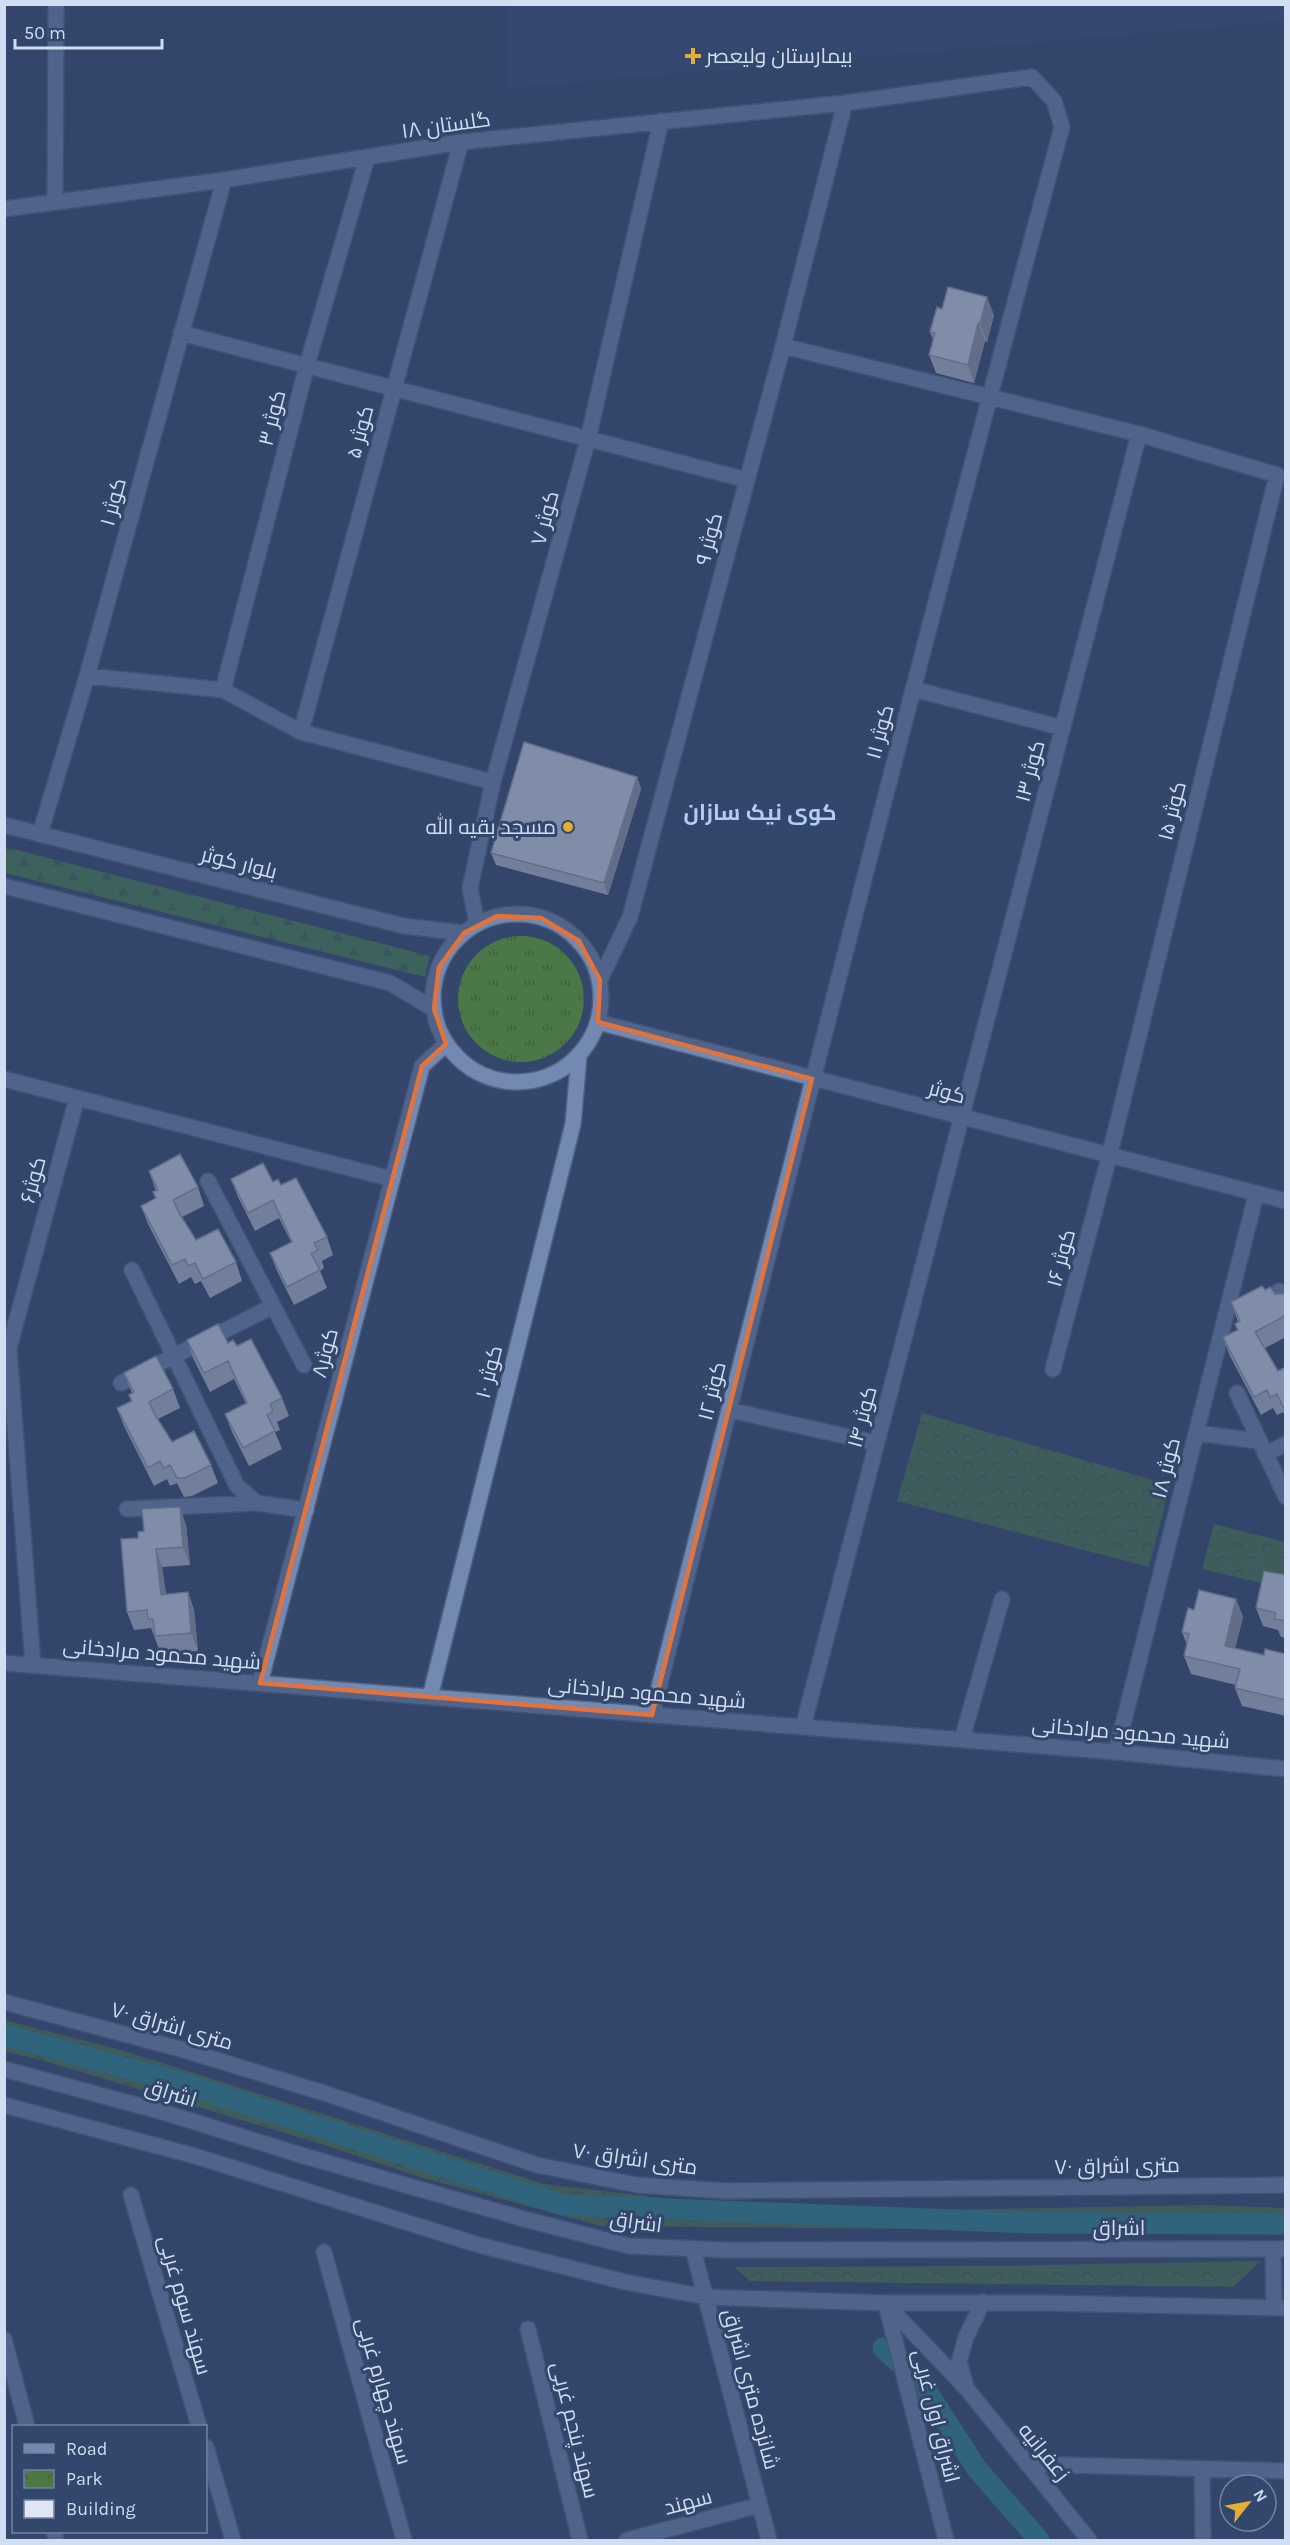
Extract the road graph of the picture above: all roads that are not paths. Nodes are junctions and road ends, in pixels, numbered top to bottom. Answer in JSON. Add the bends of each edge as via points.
{"nodes":[{"id":1,"x":56,"y":4,"type":"edge"},
{"id":2,"x":845,"y":103,"type":"junction"},
{"id":3,"x":661,"y":121,"type":"junction"},
{"id":4,"x":461,"y":142,"type":"junction"},
{"id":5,"x":367,"y":158,"type":"junction"},
{"id":6,"x":224,"y":180,"type":"junction"},
{"id":7,"x":55,"y":202,"type":"junction"},
{"id":8,"x":4,"y":209,"type":"edge"},
{"id":9,"x":181,"y":333,"type":"junction"},
{"id":10,"x":783,"y":346,"type":"junction"},
{"id":11,"x":307,"y":365,"type":"junction"},
{"id":12,"x":394,"y":388,"type":"junction"},
{"id":13,"x":989,"y":397,"type":"junction"},
{"id":14,"x":1139,"y":434,"type":"junction"},
{"id":15,"x":588,"y":439,"type":"junction"},
{"id":16,"x":747,"y":480,"type":"junction"},
{"id":17,"x":87,"y":676,"type":"junction"},
{"id":18,"x":913,"y":689,"type":"junction"},
{"id":19,"x":224,"y":690,"type":"junction"},
{"id":20,"x":1063,"y":728,"type":"junction"},
{"id":21,"x":301,"y":732,"type":"junction"},
{"id":22,"x":493,"y":782,"type":"junction"},
{"id":23,"x":4,"y":825,"type":"edge"},
{"id":24,"x":40,"y":834,"type":"junction"},
{"id":25,"x":4,"y":886,"type":"edge"},
{"id":26,"x":471,"y":928,"type":"junction"},
{"id":27,"x":600,"y":980,"type":"junction"},
{"id":28,"x":434,"y":1010,"type":"junction"},
{"id":29,"x":598,"y":1023,"type":"junction"},
{"id":30,"x":446,"y":1044,"type":"junction"},
{"id":31,"x":579,"y":1056,"type":"junction"},
{"id":32,"x":4,"y":1078,"type":"edge"},
{"id":33,"x":812,"y":1078,"type":"junction"},
{"id":34,"x":77,"y":1098,"type":"junction"},
{"id":35,"x":961,"y":1118,"type":"junction"},
{"id":36,"x":1109,"y":1157,"type":"junction"},
{"id":37,"x":392,"y":1179,"type":"junction"},
{"id":38,"x":208,"y":1181,"type":"dead end"},
{"id":39,"x":1256,"y":1195,"type":"junction"},
{"id":40,"x":1286,"y":1201,"type":"edge"},
{"id":41,"x":132,"y":1270,"type":"dead end"},
{"id":42,"x":273,"y":1305,"type":"junction"},
{"id":43,"x":7,"y":1348,"type":"edge"},
{"id":44,"x":173,"y":1355,"type":"junction"},
{"id":45,"x":304,"y":1365,"type":"dead end"},
{"id":46,"x":1053,"y":1369,"type":"dead end"},
{"id":47,"x":121,"y":1383,"type":"dead end"},
{"id":48,"x":1237,"y":1393,"type":"edge"},
{"id":49,"x":729,"y":1410,"type":"junction"},
{"id":50,"x":1196,"y":1433,"type":"junction"},
{"id":51,"x":876,"y":1443,"type":"junction"},
{"id":52,"x":1286,"y":1444,"type":"edge"},
{"id":53,"x":1261,"y":1447,"type":"junction"},
{"id":54,"x":1286,"y":1497,"type":"edge"},
{"id":55,"x":257,"y":1503,"type":"junction"},
{"id":56,"x":127,"y":1509,"type":"dead end"},
{"id":57,"x":306,"y":1510,"type":"junction"},
{"id":58,"x":1002,"y":1599,"type":"dead end"},
{"id":59,"x":4,"y":1663,"type":"edge"},
{"id":60,"x":33,"y":1665,"type":"junction"},
{"id":61,"x":260,"y":1683,"type":"junction"},
{"id":62,"x":430,"y":1697,"type":"junction"},
{"id":63,"x":652,"y":1714,"type":"junction"},
{"id":64,"x":803,"y":1726,"type":"junction"},
{"id":65,"x":962,"y":1739,"type":"junction"},
{"id":66,"x":1116,"y":1752,"type":"junction"},
{"id":67,"x":1286,"y":1768,"type":"edge"},
{"id":68,"x":4,"y":2002,"type":"edge"},
{"id":69,"x":4,"y":2069,"type":"edge"},
{"id":70,"x":4,"y":2105,"type":"edge"},
{"id":71,"x":1286,"y":2185,"type":"edge"},
{"id":72,"x":131,"y":2195,"type":"dead end"},
{"id":73,"x":693,"y":2249,"type":"junction"},
{"id":74,"x":1279,"y":2249,"type":"edge"},
{"id":75,"x":324,"y":2252,"type":"dead end"},
{"id":76,"x":706,"y":2297,"type":"junction"},
{"id":77,"x":983,"y":2302,"type":"junction"},
{"id":78,"x":885,"y":2303,"type":"junction"},
{"id":79,"x":1280,"y":2308,"type":"edge"},
{"id":80,"x":528,"y":2329,"type":"dead end"},
{"id":81,"x":4,"y":2339,"type":"edge"},
{"id":82,"x":967,"y":2389,"type":"junction"},
{"id":83,"x":26,"y":2425,"type":"edge"},
{"id":84,"x":198,"y":2425,"type":"edge"},
{"id":85,"x":207,"y":2450,"type":"edge"},
{"id":86,"x":1027,"y":2464,"type":"junction"},
{"id":87,"x":1202,"y":2469,"type":"junction"},
{"id":88,"x":1286,"y":2471,"type":"edge"},
{"id":89,"x":760,"y":2505,"type":"junction"},
{"id":90,"x":233,"y":2541,"type":"edge"},
{"id":91,"x":404,"y":2541,"type":"edge"},
{"id":92,"x":580,"y":2541,"type":"edge"},
{"id":93,"x":627,"y":2541,"type":"edge"},
{"id":94,"x":769,"y":2541,"type":"edge"},
{"id":95,"x":946,"y":2541,"type":"edge"},
{"id":96,"x":1089,"y":2541,"type":"edge"},
{"id":97,"x":1203,"y":2541,"type":"edge"}],
"edges":[{"from":1,"to":7,"type":"street"},
{"from":2,"to":3,"type":"street","name":"گلستان ۱۸"},
{"from":2,"to":10,"type":"street","name":"کوثر ۹"},
{"from":2,"to":13,"type":"street","name":"کوثر ۱۱","via":[[1032,77],[1054,100],[1062,127]]},
{"from":3,"to":4,"type":"street","name":"گلستان ۱۸"},
{"from":3,"to":15,"type":"street","name":"کوثر ۷"},
{"from":4,"to":5,"type":"street","name":"گلستان ۱۸"},
{"from":4,"to":12,"type":"street","name":"کوثر ۵"},
{"from":5,"to":6,"type":"street","name":"گلستان ۱۸"},
{"from":5,"to":11,"type":"street","name":"کوثر ۳"},
{"from":6,"to":7,"type":"street","name":"گلستان ۱۸"},
{"from":6,"to":9,"type":"street","name":"کوثر ۱"},
{"from":7,"to":8,"type":"street","name":"گلستان ۱۸"},
{"from":9,"to":11,"type":"street"},
{"from":9,"to":17,"type":"street","name":"کوثر ۱"},
{"from":10,"to":13,"type":"street"},
{"from":10,"to":16,"type":"street","name":"کوثر ۹"},
{"from":11,"to":12,"type":"street"},
{"from":11,"to":19,"type":"street","name":"کوثر ۳"},
{"from":12,"to":15,"type":"street"},
{"from":12,"to":21,"type":"street","name":"کوثر ۵"},
{"from":13,"to":14,"type":"street"},
{"from":13,"to":18,"type":"street","name":"کوثر ۱۱"},
{"from":14,"to":20,"type":"street","name":"کوثر ۱۳"},
{"from":14,"to":36,"type":"street","name":"۱۵ کوثر","via":[[1277,475]]},
{"from":15,"to":16,"type":"street"},
{"from":15,"to":22,"type":"street","name":"کوثر ۷"},
{"from":16,"to":27,"type":"street","name":"کوثر ۹","via":[[630,917]]},
{"from":17,"to":19,"type":"street"},
{"from":17,"to":24,"type":"street","name":"کوثر ۱"},
{"from":18,"to":20,"type":"street"},
{"from":18,"to":33,"type":"street","name":"کوثر ۱۱"},
{"from":19,"to":21,"type":"street"},
{"from":20,"to":35,"type":"street","name":"کوثر ۱۳"},
{"from":21,"to":22,"type":"street"},
{"from":22,"to":26,"type":"street","name":"کوثر ۷","via":[[470,888]]},
{"from":23,"to":24,"type":"street","name":"بلوار کوثر"},
{"from":24,"to":26,"type":"street","name":"بلوار کوثر","via":[[404,926]]},
{"from":25,"to":28,"type":"street","via":[[390,983]]},
{"from":26,"to":27,"type":"street","via":[[497,916],[542,918],[579,941]]},
{"from":26,"to":28,"type":"street","via":[[449,948],[439,967]]},
{"from":27,"to":29,"type":"street"},
{"from":28,"to":30,"type":"street"},
{"from":29,"to":31,"type":"street"},
{"from":29,"to":33,"type":"street","name":"کوثر"},
{"from":30,"to":31,"type":"street","via":[[478,1073],[499,1081],[521,1083],[543,1079]]},
{"from":30,"to":37,"type":"street","name":"کوثر۸","via":[[422,1066]]},
{"from":31,"to":62,"type":"street","name":"کوثر ۱۰","via":[[573,1124]]},
{"from":32,"to":34,"type":"street"},
{"from":33,"to":35,"type":"street","name":"کوثر"},
{"from":33,"to":49,"type":"street","name":"کوثر ۱۲"},
{"from":34,"to":37,"type":"street"},
{"from":34,"to":43,"type":"street","name":"کوثر۶"},
{"from":35,"to":36,"type":"street","name":"کوثر"},
{"from":35,"to":51,"type":"street","name":"کوثر ۱۴"},
{"from":36,"to":39,"type":"street","name":"کوثر"},
{"from":36,"to":46,"type":"street","name":"کوثر ۱۶"},
{"from":37,"to":57,"type":"street","name":"کوثر۸"},
{"from":38,"to":42,"type":"street"},
{"from":39,"to":40,"type":"street","name":"کوثر"},
{"from":39,"to":50,"type":"street","name":"کوثر ۱۸"},
{"from":41,"to":44,"type":"street"},
{"from":42,"to":44,"type":"street"},
{"from":42,"to":45,"type":"street"},
{"from":43,"to":60,"type":"street","name":"کوثر۶"},
{"from":44,"to":47,"type":"street"},
{"from":44,"to":55,"type":"street","via":[[237,1485]]},
{"from":48,"to":53,"type":"street"},
{"from":49,"to":51,"type":"street"},
{"from":49,"to":63,"type":"street","name":"کوثر ۱۲"},
{"from":50,"to":53,"type":"street"},
{"from":50,"to":66,"type":"street","name":"کوثر ۱۸"},
{"from":51,"to":64,"type":"street","name":"کوثر ۱۴"},
{"from":52,"to":53,"type":"street"},
{"from":53,"to":54,"type":"street"},
{"from":55,"to":56,"type":"street"},
{"from":55,"to":57,"type":"street"},
{"from":57,"to":61,"type":"street","name":"کوثر۸"},
{"from":58,"to":65,"type":"street"},
{"from":59,"to":60,"type":"street","name":"شهید محمود مرادخانی"},
{"from":60,"to":61,"type":"street","name":"شهید محمود مرادخانی"},
{"from":61,"to":62,"type":"street","name":"شهید محمود مرادخانی"},
{"from":62,"to":63,"type":"street","name":"شهید محمود مرادخانی"},
{"from":63,"to":64,"type":"street","name":"شهید محمود مرادخانی"},
{"from":64,"to":65,"type":"street","name":"شهید محمود مرادخانی"},
{"from":65,"to":66,"type":"street","name":"شهید محمود مرادخانی"},
{"from":66,"to":67,"type":"street","name":"شهید محمود مرادخانی"},
{"from":68,"to":71,"type":"street","name":"۷۰ متری اشراق","via":[[184,2050],[537,2165],[637,2185],[726,2192]]},
{"from":69,"to":73,"type":"street","name":"اشراق","via":[[524,2219],[628,2246]]},
{"from":70,"to":76,"type":"street","via":[[195,2156],[479,2245],[625,2282]]},
{"from":72,"to":84,"type":"street","name":"سهند سوم غربی"},
{"from":73,"to":74,"type":"street","name":"اشراق"},
{"from":73,"to":76,"type":"street","name":"شانزده متری اشراق"},
{"from":74,"to":79,"type":"street"},
{"from":75,"to":91,"type":"street","name":"سهند چهارم غربی"},
{"from":76,"to":78,"type":"street"},
{"from":76,"to":89,"type":"street","name":"شانزده متری اشراق"},
{"from":77,"to":78,"type":"street"},
{"from":77,"to":79,"type":"street"},
{"from":77,"to":82,"type":"street","name":"زعفرانیه","via":[[959,2362]]},
{"from":78,"to":82,"type":"street","name":"زعفرانیه"},
{"from":78,"to":95,"type":"street","name":"اشراق اول غربی"},
{"from":80,"to":92,"type":"street","name":"سهند پنجم غربی"},
{"from":81,"to":83,"type":"street"},
{"from":82,"to":86,"type":"street","name":"زعفرانیه"},
{"from":85,"to":90,"type":"street"},
{"from":86,"to":87,"type":"street"},
{"from":86,"to":96,"type":"street","name":"زعفرانیه"},
{"from":87,"to":88,"type":"street"},
{"from":87,"to":97,"type":"street"},
{"from":89,"to":93,"type":"street","name":"سهند"},
{"from":89,"to":94,"type":"street","name":"شانزده متری اشراق"}]}
